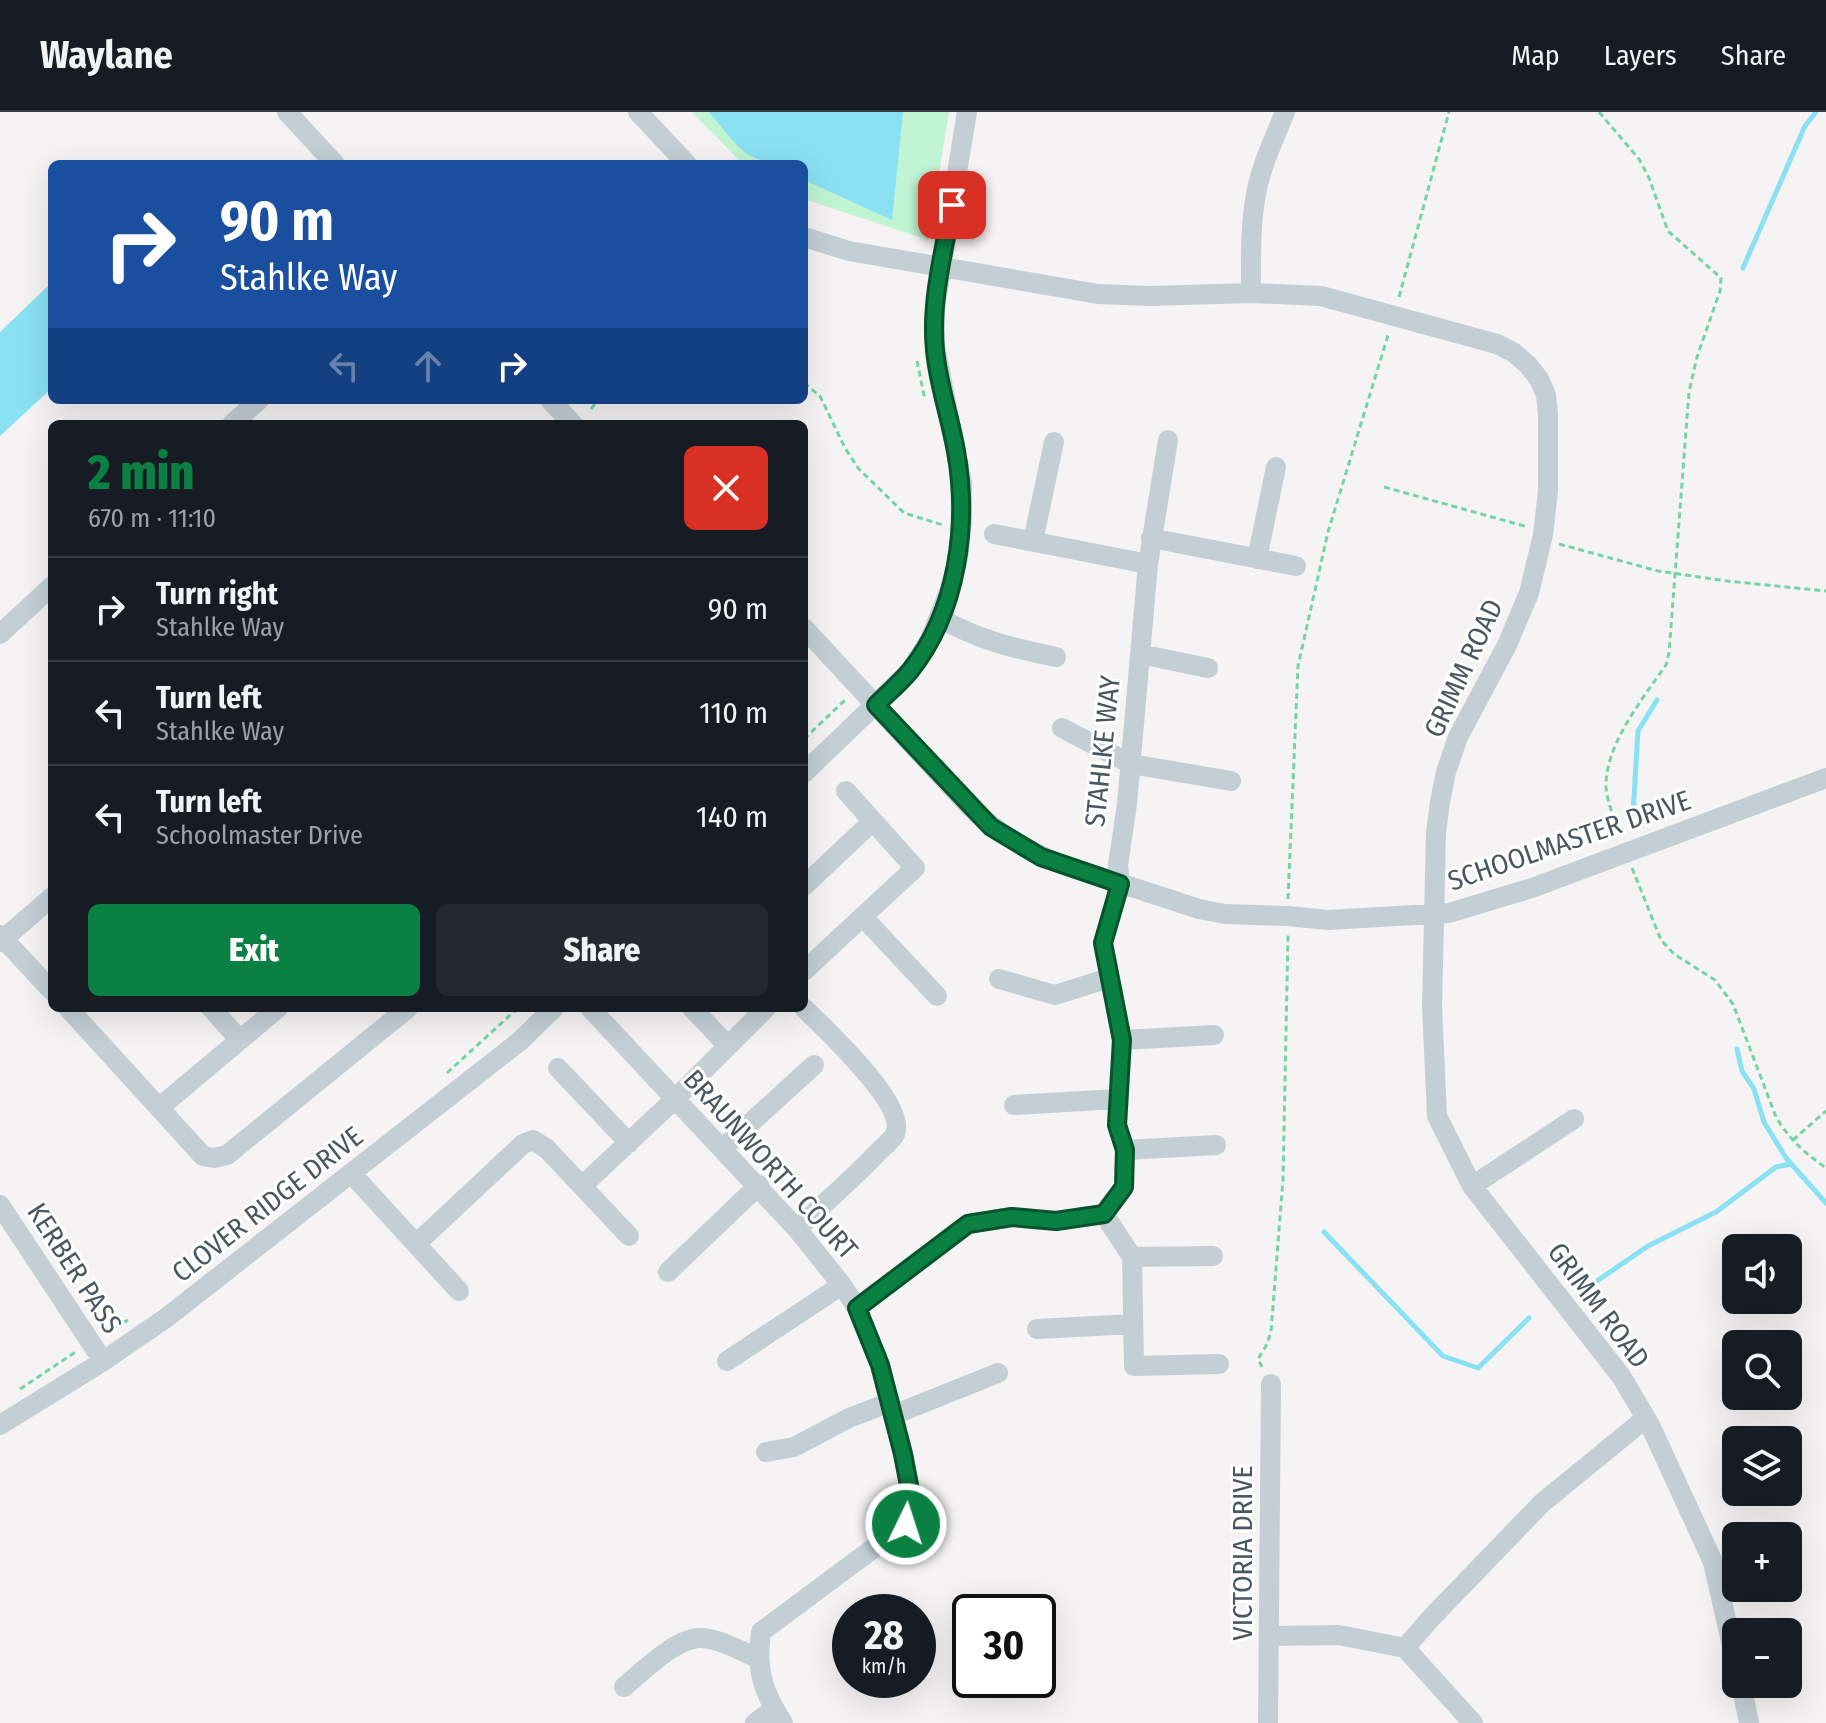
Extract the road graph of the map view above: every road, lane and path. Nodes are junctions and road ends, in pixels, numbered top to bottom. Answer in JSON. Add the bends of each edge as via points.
{"nodes":[{"id":1,"x":287,"y":112,"type":"edge"},
{"id":2,"x":638,"y":112,"type":"edge"},
{"id":3,"x":967,"y":112,"type":"edge"},
{"id":4,"x":1285,"y":112,"type":"edge"},
{"id":5,"x":1449,"y":112,"type":"edge"},
{"id":6,"x":1599,"y":112,"type":"edge"},
{"id":7,"x":331,"y":160,"type":"edge"},
{"id":8,"x":683,"y":160,"type":"edge"},
{"id":9,"x":808,"y":238,"type":"edge"},
{"id":10,"x":942,"y":266,"type":"junction"},
{"id":11,"x":1251,"y":293,"type":"junction"},
{"id":12,"x":1394,"y":315,"type":"junction"},
{"id":13,"x":808,"y":386,"type":"edge"},
{"id":14,"x":254,"y":404,"type":"edge"},
{"id":15,"x":554,"y":404,"type":"edge"},
{"id":16,"x":595,"y":404,"type":"edge"},
{"id":17,"x":591,"y":409,"type":"dead end"},
{"id":18,"x":236,"y":420,"type":"edge"},
{"id":19,"x":569,"y":420,"type":"edge"},
{"id":20,"x":1168,"y":440,"type":"dead end"},
{"id":21,"x":1054,"y":442,"type":"dead end"},
{"id":22,"x":1276,"y":467,"type":"dead end"},
{"id":23,"x":1384,"y":487,"type":"dead end"},
{"id":24,"x":943,"y":525,"type":"dead end"},
{"id":25,"x":994,"y":534,"type":"dead end"},
{"id":26,"x":1543,"y":535,"type":"junction"},
{"id":27,"x":1151,"y":538,"type":"junction"},
{"id":28,"x":1033,"y":541,"type":"junction"},
{"id":29,"x":1257,"y":559,"type":"junction"},
{"id":30,"x":1148,"y":564,"type":"junction"},
{"id":31,"x":1296,"y":566,"type":"dead end"},
{"id":32,"x":1674,"y":572,"type":"junction"},
{"id":33,"x":48,"y":590,"type":"edge"},
{"id":34,"x":1826,"y":591,"type":"edge"},
{"id":35,"x":939,"y":618,"type":"junction"},
{"id":36,"x":0,"y":634,"type":"edge"},
{"id":37,"x":808,"y":635,"type":"edge"},
{"id":38,"x":1140,"y":654,"type":"junction"},
{"id":39,"x":1056,"y":657,"type":"dead end"},
{"id":40,"x":1208,"y":668,"type":"dead end"},
{"id":41,"x":852,"y":695,"type":"dead end"},
{"id":42,"x":876,"y":705,"type":"junction"},
{"id":43,"x":1062,"y":728,"type":"dead end"},
{"id":44,"x":808,"y":735,"type":"edge"},
{"id":45,"x":1131,"y":764,"type":"junction"},
{"id":46,"x":808,"y":769,"type":"edge"},
{"id":47,"x":1826,"y":778,"type":"edge"},
{"id":48,"x":1231,"y":781,"type":"dead end"},
{"id":49,"x":846,"y":791,"type":"dead end"},
{"id":50,"x":873,"y":821,"type":"junction"},
{"id":51,"x":1626,"y":852,"type":"junction"},
{"id":52,"x":808,"y":882,"type":"edge"},
{"id":53,"x":1120,"y":884,"type":"junction"},
{"id":54,"x":48,"y":900,"type":"edge"},
{"id":55,"x":1434,"y":914,"type":"junction"},
{"id":56,"x":1288,"y":916,"type":"junction"},
{"id":57,"x":863,"y":917,"type":"junction"},
{"id":58,"x":1,"y":939,"type":"edge"},
{"id":59,"x":808,"y":967,"type":"edge"},
{"id":60,"x":1109,"y":978,"type":"junction"},
{"id":61,"x":999,"y":979,"type":"dead end"},
{"id":62,"x":48,"y":987,"type":"edge"},
{"id":63,"x":937,"y":996,"type":"dead end"},
{"id":64,"x":72,"y":1012,"type":"edge"},
{"id":65,"x":215,"y":1012,"type":"edge"},
{"id":66,"x":273,"y":1012,"type":"edge"},
{"id":67,"x":403,"y":1012,"type":"edge"},
{"id":68,"x":550,"y":1012,"type":"edge"},
{"id":69,"x":594,"y":1012,"type":"edge"},
{"id":70,"x":696,"y":1012,"type":"edge"},
{"id":71,"x":762,"y":1012,"type":"edge"},
{"id":72,"x":808,"y":1012,"type":"edge"},
{"id":73,"x":1214,"y":1035,"type":"dead end"},
{"id":74,"x":240,"y":1040,"type":"junction"},
{"id":75,"x":1122,"y":1040,"type":"junction"},
{"id":76,"x":728,"y":1046,"type":"junction"},
{"id":77,"x":814,"y":1065,"type":"dead end"},
{"id":78,"x":558,"y":1068,"type":"dead end"},
{"id":79,"x":675,"y":1099,"type":"junction"},
{"id":80,"x":1117,"y":1099,"type":"junction"},
{"id":81,"x":1014,"y":1105,"type":"dead end"},
{"id":82,"x":160,"y":1107,"type":"junction"},
{"id":83,"x":1826,"y":1111,"type":"edge"},
{"id":84,"x":1574,"y":1119,"type":"dead end"},
{"id":85,"x":1793,"y":1140,"type":"junction"},
{"id":86,"x":629,"y":1143,"type":"junction"},
{"id":87,"x":1216,"y":1145,"type":"dead end"},
{"id":88,"x":723,"y":1148,"type":"junction"},
{"id":89,"x":1125,"y":1150,"type":"junction"},
{"id":90,"x":1826,"y":1168,"type":"edge"},
{"id":91,"x":351,"y":1173,"type":"junction"},
{"id":92,"x":759,"y":1185,"type":"junction"},
{"id":93,"x":582,"y":1186,"type":"junction"},
{"id":94,"x":1472,"y":1186,"type":"junction"},
{"id":95,"x":0,"y":1205,"type":"edge"},
{"id":96,"x":1104,"y":1214,"type":"junction"},
{"id":97,"x":797,"y":1229,"type":"junction"},
{"id":98,"x":629,"y":1236,"type":"dead end"},
{"id":99,"x":416,"y":1244,"type":"junction"},
{"id":100,"x":1213,"y":1256,"type":"dead end"},
{"id":101,"x":1132,"y":1257,"type":"junction"},
{"id":102,"x":668,"y":1272,"type":"dead end"},
{"id":103,"x":842,"y":1285,"type":"junction"},
{"id":104,"x":459,"y":1291,"type":"dead end"},
{"id":105,"x":857,"y":1308,"type":"junction"},
{"id":106,"x":1133,"y":1324,"type":"junction"},
{"id":107,"x":1037,"y":1329,"type":"dead end"},
{"id":108,"x":75,"y":1353,"type":"dead end"},
{"id":109,"x":103,"y":1361,"type":"junction"},
{"id":110,"x":727,"y":1361,"type":"dead end"},
{"id":111,"x":1219,"y":1364,"type":"dead end"},
{"id":112,"x":998,"y":1373,"type":"dead end"},
{"id":113,"x":1271,"y":1384,"type":"joint"},
{"id":114,"x":13,"y":1394,"type":"dead end"},
{"id":115,"x":890,"y":1409,"type":"junction"},
{"id":116,"x":1646,"y":1418,"type":"junction"},
{"id":117,"x":0,"y":1425,"type":"edge"},
{"id":118,"x":766,"y":1452,"type":"dead end"},
{"id":119,"x":1726,"y":1618,"type":"edge"},
{"id":120,"x":1270,"y":1636,"type":"junction"},
{"id":121,"x":1405,"y":1648,"type":"junction"},
{"id":122,"x":758,"y":1658,"type":"junction"},
{"id":123,"x":624,"y":1687,"type":"dead end"},
{"id":124,"x":1744,"y":1698,"type":"edge"},
{"id":125,"x":779,"y":1716,"type":"edge"},
{"id":126,"x":755,"y":1723,"type":"edge"},
{"id":127,"x":1268,"y":1723,"type":"edge"},
{"id":128,"x":1473,"y":1723,"type":"edge"},
{"id":129,"x":1749,"y":1723,"type":"edge"}],
"edges":[{"from":1,"to":7,"type":"street"},
{"from":2,"to":8,"type":"street"},
{"from":3,"to":10,"type":"street"},
{"from":4,"to":11,"type":"street","via":[[1256,193]]},
{"from":5,"to":12,"type":"path"},
{"from":6,"to":32,"type":"path","via":[[1639,159],[1668,231],[1721,278],[1689,392]]},
{"from":9,"to":10,"type":"street","name":"GRIMM ROAD","via":[[849,251]]},
{"from":10,"to":11,"type":"street","name":"GRIMM ROAD","via":[[1098,294]]},
{"from":10,"to":35,"type":"street","via":[[935,347],[962,483],[962,522],[958,558]]},
{"from":11,"to":12,"type":"street","name":"GRIMM ROAD","via":[[1321,296]]},
{"from":12,"to":26,"type":"street","name":"GRIMM ROAD","via":[[1497,344],[1513,352],[1539,379],[1548,414]]},
{"from":12,"to":56,"type":"path","via":[[1328,532],[1298,666]]},
{"from":13,"to":24,"type":"path","via":[[820,396],[858,468],[904,513]]},
{"from":14,"to":18,"type":"street"},
{"from":15,"to":19,"type":"street"},
{"from":16,"to":17,"type":"path"},
{"from":20,"to":27,"type":"street","name":"STAHLKE WAY"},
{"from":21,"to":28,"type":"street"},
{"from":22,"to":29,"type":"street"},
{"from":23,"to":26,"type":"path"},
{"from":25,"to":28,"type":"street"},
{"from":26,"to":32,"type":"path","via":[[1556,543]]},
{"from":26,"to":55,"type":"street","name":"GRIMM ROAD","via":[[1529,593],[1446,772],[1436,833]]},
{"from":27,"to":29,"type":"street"},
{"from":27,"to":30,"type":"street","name":"STAHLKE WAY"},
{"from":28,"to":30,"type":"street"},
{"from":29,"to":31,"type":"street"},
{"from":30,"to":38,"type":"street","name":"STAHLKE WAY"},
{"from":32,"to":34,"type":"path"},
{"from":32,"to":51,"type":"path","via":[[1666,665],[1608,763],[1606,789]]},
{"from":33,"to":36,"type":"street"},
{"from":35,"to":39,"type":"street","via":[[995,644]]},
{"from":35,"to":42,"type":"street","via":[[910,671]]},
{"from":37,"to":42,"type":"street","name":"SCHOOLMASTER DRIVE"},
{"from":38,"to":40,"type":"street"},
{"from":38,"to":45,"type":"street","name":"STAHLKE WAY"},
{"from":41,"to":44,"type":"path"},
{"from":42,"to":46,"type":"street"},
{"from":42,"to":53,"type":"street","name":"SCHOOLMASTER DRIVE","via":[[991,827],[1041,857]]},
{"from":43,"to":45,"type":"street"},
{"from":45,"to":48,"type":"street"},
{"from":45,"to":53,"type":"street","name":"STAHLKE WAY"},
{"from":47,"to":51,"type":"street","name":"SCHOOLMASTER DRIVE"},
{"from":49,"to":50,"type":"street"},
{"from":50,"to":52,"type":"street"},
{"from":50,"to":57,"type":"street","via":[[915,868]]},
{"from":51,"to":55,"type":"street","name":"SCHOOLMASTER DRIVE","via":[[1532,888]]},
{"from":51,"to":85,"type":"path","via":[[1661,940],[1715,980],[1733,1004],[1776,1117]]},
{"from":53,"to":56,"type":"street","name":"SCHOOLMASTER DRIVE","via":[[1225,914]]},
{"from":53,"to":60,"type":"street","name":"STAHLKE WAY","via":[[1103,943]]},
{"from":54,"to":58,"type":"street"},
{"from":55,"to":56,"type":"street","name":"SCHOOLMASTER DRIVE","via":[[1328,920]]},
{"from":55,"to":94,"type":"street","name":"GRIMM ROAD","via":[[1437,1116]]},
{"from":56,"to":113,"type":"path","via":[[1283,1179],[1271,1332],[1258,1359]]},
{"from":57,"to":59,"type":"street"},
{"from":57,"to":63,"type":"street"},
{"from":58,"to":62,"type":"street"},
{"from":60,"to":61,"type":"street","via":[[1055,995]]},
{"from":60,"to":75,"type":"street","name":"STAHLKE WAY"},
{"from":64,"to":82,"type":"street"},
{"from":65,"to":74,"type":"street"},
{"from":66,"to":74,"type":"street"},
{"from":67,"to":82,"type":"street","via":[[227,1155],[203,1156]]},
{"from":68,"to":91,"type":"street","name":"CLOVER RIDGE DRIVE"},
{"from":69,"to":79,"type":"street","name":"BRAUNWORTH COURT"},
{"from":70,"to":76,"type":"street","name":"BRAUNWORTH COURT"},
{"from":71,"to":76,"type":"street"},
{"from":72,"to":97,"type":"street","via":[[868,1076],[897,1121],[895,1134],[871,1160]]},
{"from":73,"to":75,"type":"street"},
{"from":74,"to":82,"type":"street"},
{"from":75,"to":80,"type":"street","name":"STAHLKE WAY"},
{"from":76,"to":79,"type":"street"},
{"from":77,"to":88,"type":"street"},
{"from":78,"to":86,"type":"street"},
{"from":79,"to":86,"type":"street"},
{"from":79,"to":88,"type":"street","name":"BRAUNWORTH COURT"},
{"from":80,"to":81,"type":"street"},
{"from":80,"to":89,"type":"street","name":"STAHLKE WAY","via":[[1117,1125]]},
{"from":83,"to":85,"type":"path"},
{"from":84,"to":94,"type":"street"},
{"from":85,"to":90,"type":"path"},
{"from":86,"to":93,"type":"street"},
{"from":87,"to":89,"type":"street"},
{"from":88,"to":92,"type":"street","name":"BRAUNWORTH COURT"},
{"from":89,"to":96,"type":"street","name":"STAHLKE WAY","via":[[1124,1187]]},
{"from":91,"to":99,"type":"street"},
{"from":91,"to":109,"type":"street","name":"CLOVER RIDGE DRIVE"},
{"from":92,"to":97,"type":"street","name":"BRAUNWORTH COURT"},
{"from":92,"to":102,"type":"street"},
{"from":93,"to":98,"type":"street"},
{"from":93,"to":99,"type":"street","via":[[533,1140]]},
{"from":94,"to":116,"type":"street","name":"GRIMM ROAD","via":[[1621,1376]]},
{"from":95,"to":109,"type":"street","name":"KERBER PASS"},
{"from":96,"to":101,"type":"street"},
{"from":96,"to":105,"type":"street","via":[[968,1224]]},
{"from":97,"to":103,"type":"street","name":"BRAUNWORTH COURT"},
{"from":99,"to":104,"type":"street"},
{"from":100,"to":101,"type":"street"},
{"from":101,"to":106,"type":"street"},
{"from":103,"to":105,"type":"street","name":"BRAUNWORTH COURT"},
{"from":103,"to":110,"type":"street"},
{"from":105,"to":115,"type":"street","name":"BRAUNWORTH COURT","via":[[880,1365]]},
{"from":106,"to":107,"type":"street"},
{"from":106,"to":111,"type":"street","via":[[1134,1366]]},
{"from":108,"to":114,"type":"path"},
{"from":109,"to":117,"type":"street","name":"CLOVER RIDGE DRIVE"},
{"from":112,"to":115,"type":"street"},
{"from":113,"to":120,"type":"street","name":"VICTORIA DRIVE"},
{"from":115,"to":118,"type":"street","via":[[849,1418],[794,1447]]},
{"from":115,"to":122,"type":"street","name":"BRAUNWORTH COURT","via":[[912,1501],[906,1524],[761,1632]]},
{"from":116,"to":119,"type":"street","name":"GRIMM ROAD","via":[[1713,1562]]},
{"from":116,"to":121,"type":"street","via":[[1542,1503]]},
{"from":120,"to":121,"type":"street","via":[[1339,1635]]},
{"from":120,"to":127,"type":"street","name":"VICTORIA DRIVE"},
{"from":121,"to":128,"type":"street"},
{"from":122,"to":123,"type":"street","via":[[699,1638],[679,1644]]},
{"from":122,"to":125,"type":"street","via":[[760,1679]]},
{"from":124,"to":129,"type":"street"},
{"from":125,"to":126,"type":"street"}]}
